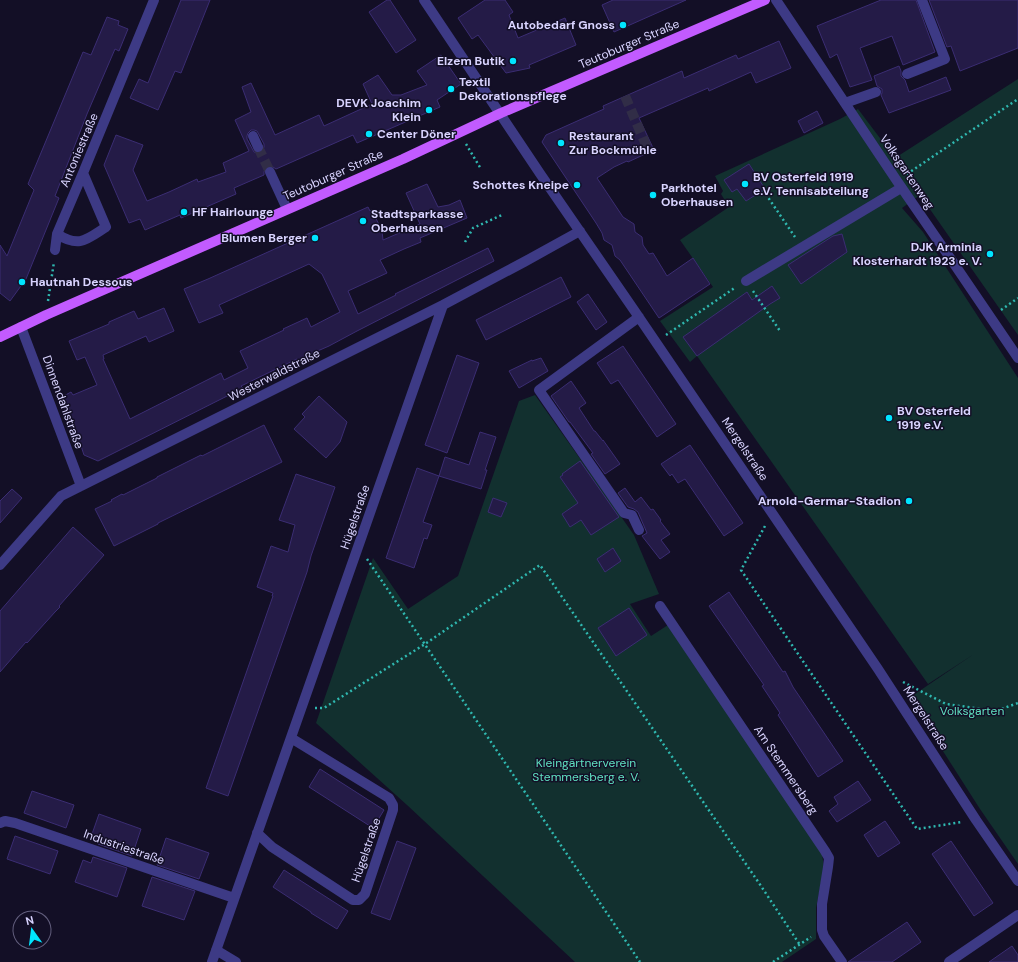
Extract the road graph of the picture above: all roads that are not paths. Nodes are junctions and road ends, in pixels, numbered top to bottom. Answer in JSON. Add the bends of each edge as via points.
{"nodes":[{"id":1,"x":154,"y":0,"type":"edge"},
{"id":2,"x":424,"y":0,"type":"edge"},
{"id":3,"x":765,"y":0,"type":"edge"},
{"id":4,"x":776,"y":0,"type":"edge"},
{"id":5,"x":922,"y":0,"type":"edge"},
{"id":6,"x":907,"y":74,"type":"dead end"},
{"id":7,"x":876,"y":92,"type":"dead end"},
{"id":8,"x":845,"y":104,"type":"junction"},
{"id":9,"x":501,"y":113,"type":"junction"},
{"id":10,"x":253,"y":136,"type":"dead end"},
{"id":11,"x":258,"y":147,"type":"tunnel mouth"},
{"id":12,"x":270,"y":172,"type":"tunnel mouth"},
{"id":13,"x":84,"y":173,"type":"junction"},
{"id":14,"x":899,"y":184,"type":"junction"},
{"id":15,"x":287,"y":209,"type":"junction"},
{"id":16,"x":580,"y":232,"type":"junction"},
{"id":17,"x":57,"y":234,"type":"junction"},
{"id":18,"x":55,"y":250,"type":"road end"},
{"id":19,"x":746,"y":281,"type":"road end"},
{"id":20,"x":443,"y":305,"type":"junction"},
{"id":21,"x":639,"y":317,"type":"junction"},
{"id":22,"x":21,"y":327,"type":"junction"},
{"id":23,"x":0,"y":336,"type":"edge"},
{"id":24,"x":1018,"y":358,"type":"edge"},
{"id":25,"x":80,"y":486,"type":"junction"},
{"id":26,"x":639,"y":530,"type":"dead end"},
{"id":27,"x":0,"y":565,"type":"edge"},
{"id":28,"x":660,"y":606,"type":"dead end"},
{"id":29,"x":291,"y":738,"type":"junction"},
{"id":30,"x":3,"y":822,"type":"edge"},
{"id":31,"x":257,"y":833,"type":"junction"},
{"id":32,"x":1018,"y":881,"type":"edge"},
{"id":33,"x":234,"y":898,"type":"junction"},
{"id":34,"x":1018,"y":915,"type":"edge"},
{"id":35,"x":216,"y":950,"type":"junction"},
{"id":36,"x":212,"y":962,"type":"edge"},
{"id":37,"x":236,"y":962,"type":"edge"},
{"id":38,"x":842,"y":962,"type":"edge"},
{"id":39,"x":949,"y":962,"type":"edge"}],
"edges":[{"from":1,"to":13,"type":"street","name":"Antoniestraße"},
{"from":2,"to":9,"type":"street","name":"Mergelstraße"},
{"from":3,"to":9,"type":"main road","name":"Teutoburger Straße"},
{"from":4,"to":8,"type":"street","name":"Volksgartenweg"},
{"from":5,"to":6,"type":"street","via":[[945,59]]},
{"from":7,"to":8,"type":"street"},
{"from":8,"to":14,"type":"street","name":"Volksgartenweg"},
{"from":9,"to":15,"type":"main road","name":"Teutoburger Straße"},
{"from":9,"to":16,"type":"street","name":"Mergelstraße"},
{"from":10,"to":11,"type":"street"},
{"from":12,"to":15,"type":"street"},
{"from":13,"to":17,"type":"street","name":"Antoniestraße"},
{"from":13,"to":17,"type":"street","via":[[106,227],[77,242],[66,240]]},
{"from":14,"to":19,"type":"street"},
{"from":14,"to":24,"type":"street","name":"Volksgartenweg"},
{"from":15,"to":22,"type":"main road","name":"Teutoburger Straße"},
{"from":16,"to":20,"type":"street","name":"Westerwaldstraße"},
{"from":16,"to":21,"type":"street","name":"Mergelstraße"},
{"from":17,"to":18,"type":"street","name":"Antoniestraße"},
{"from":20,"to":25,"type":"street","name":"Westerwaldstraße"},
{"from":20,"to":29,"type":"street","name":"Hügelstraße"},
{"from":21,"to":26,"type":"street","via":[[538,390],[624,512],[632,515]]},
{"from":21,"to":32,"type":"street","name":"Mergelstraße","via":[[878,668]]},
{"from":22,"to":23,"type":"main road","name":"Teutoburger Straße"},
{"from":22,"to":25,"type":"street","name":"Dinnendahlstraße"},
{"from":25,"to":27,"type":"street","name":"Westerwaldstraße","via":[[61,496]]},
{"from":28,"to":38,"type":"street","name":"Am Stemmersberg","via":[[829,858],[822,904],[822,930]]},
{"from":29,"to":31,"type":"street","name":"Hügelstraße"},
{"from":29,"to":31,"type":"street","name":"Hügelstraße","via":[[389,798],[393,805],[365,894],[359,900],[353,900],[272,847]]},
{"from":30,"to":33,"type":"street","name":"Industriestraße","via":[[15,823]]},
{"from":31,"to":33,"type":"street","name":"Hügelstraße"},
{"from":33,"to":35,"type":"street","name":"Hügelstraße"},
{"from":34,"to":39,"type":"street"},
{"from":35,"to":36,"type":"street","name":"Hügelstraße"},
{"from":35,"to":37,"type":"street"}]}
